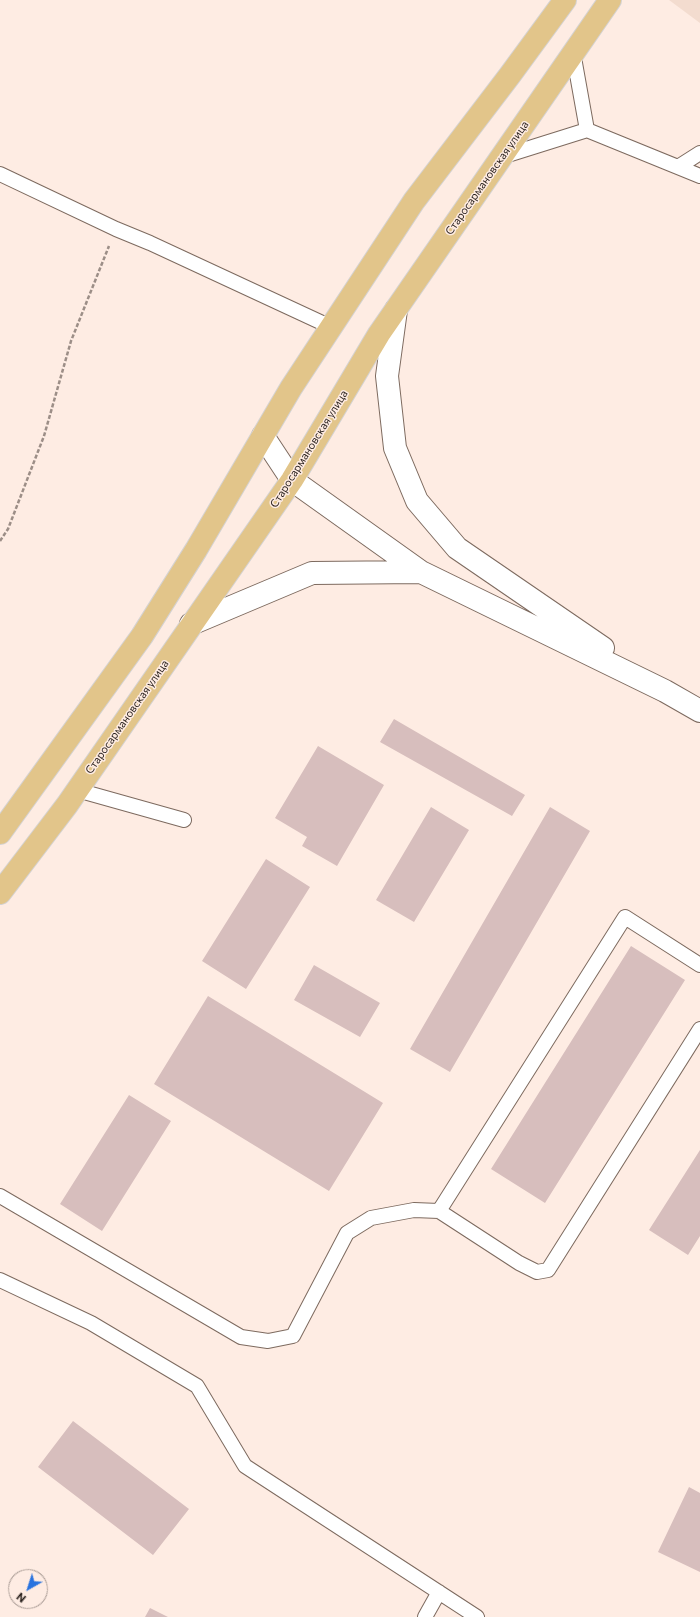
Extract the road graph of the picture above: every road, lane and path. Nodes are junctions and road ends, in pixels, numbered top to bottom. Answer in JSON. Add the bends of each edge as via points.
{"nodes":[{"id":1,"x":565,"y":0,"type":"edge"},
{"id":2,"x":610,"y":0,"type":"edge"},
{"id":3,"x":573,"y":52,"type":"junction"},
{"id":4,"x":586,"y":130,"type":"junction"},
{"id":5,"x":700,"y":153,"type":"edge"},
{"id":6,"x":501,"y":157,"type":"junction"},
{"id":7,"x":678,"y":167,"type":"junction"},
{"id":8,"x":0,"y":174,"type":"edge"},
{"id":9,"x":700,"y":176,"type":"edge"},
{"id":10,"x":116,"y":229,"type":"junction"},
{"id":11,"x":396,"y":310,"type":"junction"},
{"id":12,"x":331,"y":327,"type":"junction"},
{"id":13,"x":263,"y":436,"type":"junction"},
{"id":14,"x":292,"y":480,"type":"junction"},
{"id":15,"x":0,"y":541,"type":"edge"},
{"id":16,"x":422,"y":572,"type":"junction"},
{"id":17,"x":192,"y":624,"type":"junction"},
{"id":18,"x":665,"y":691,"type":"junction"},
{"id":19,"x":700,"y":711,"type":"edge"},
{"id":20,"x":78,"y":790,"type":"junction"},
{"id":21,"x":184,"y":820,"type":"dead end"},
{"id":22,"x":0,"y":833,"type":"edge"},
{"id":23,"x":0,"y":893,"type":"edge"},
{"id":24,"x":700,"y":965,"type":"edge"},
{"id":25,"x":700,"y":1029,"type":"edge"},
{"id":26,"x":0,"y":1196,"type":"edge"},
{"id":27,"x":439,"y":1211,"type":"junction"},
{"id":28,"x":0,"y":1280,"type":"edge"},
{"id":29,"x":439,"y":1592,"type":"junction"},
{"id":30,"x":425,"y":1617,"type":"edge"},
{"id":31,"x":477,"y":1617,"type":"edge"}],
"edges":[{"from":1,"to":12,"type":"main road","via":[[414,201]]},
{"from":2,"to":3,"type":"main road","name":"Старосармановская улица"},
{"from":3,"to":4,"type":"lane"},
{"from":3,"to":6,"type":"main road","name":"Старосармановская улица"},
{"from":4,"to":6,"type":"lane"},
{"from":4,"to":7,"type":"lane"},
{"from":5,"to":7,"type":"lane"},
{"from":6,"to":11,"type":"main road","name":"Старосармановская улица"},
{"from":7,"to":9,"type":"lane"},
{"from":8,"to":10,"type":"lane"},
{"from":10,"to":12,"type":"lane"},
{"from":10,"to":15,"type":"path","via":[[71,341],[44,436],[8,529]]},
{"from":11,"to":14,"type":"main road","name":"Старосармановская улица"},
{"from":11,"to":18,"type":"street","via":[[387,376],[395,448],[417,502],[457,548]]},
{"from":12,"to":13,"type":"main road"},
{"from":13,"to":14,"type":"street"},
{"from":13,"to":22,"type":"main road","via":[[142,636]]},
{"from":14,"to":16,"type":"street"},
{"from":14,"to":17,"type":"main road","name":"Старосармановская улица"},
{"from":16,"to":17,"type":"street","via":[[312,573]]},
{"from":16,"to":18,"type":"street"},
{"from":17,"to":20,"type":"main road","name":"Старосармановская улица"},
{"from":18,"to":19,"type":"street"},
{"from":20,"to":21,"type":"lane"},
{"from":20,"to":23,"type":"main road","name":"Старосармановская улица"},
{"from":24,"to":27,"type":"lane","via":[[625,917]]},
{"from":25,"to":27,"type":"lane","via":[[548,1270],[537,1272],[519,1263]]},
{"from":26,"to":27,"type":"lane","via":[[241,1337],[268,1341],[293,1336],[347,1233],[370,1218],[414,1210]]},
{"from":28,"to":29,"type":"lane","via":[[91,1323],[198,1386],[245,1466]]},
{"from":29,"to":30,"type":"lane"},
{"from":29,"to":31,"type":"lane"}]}
